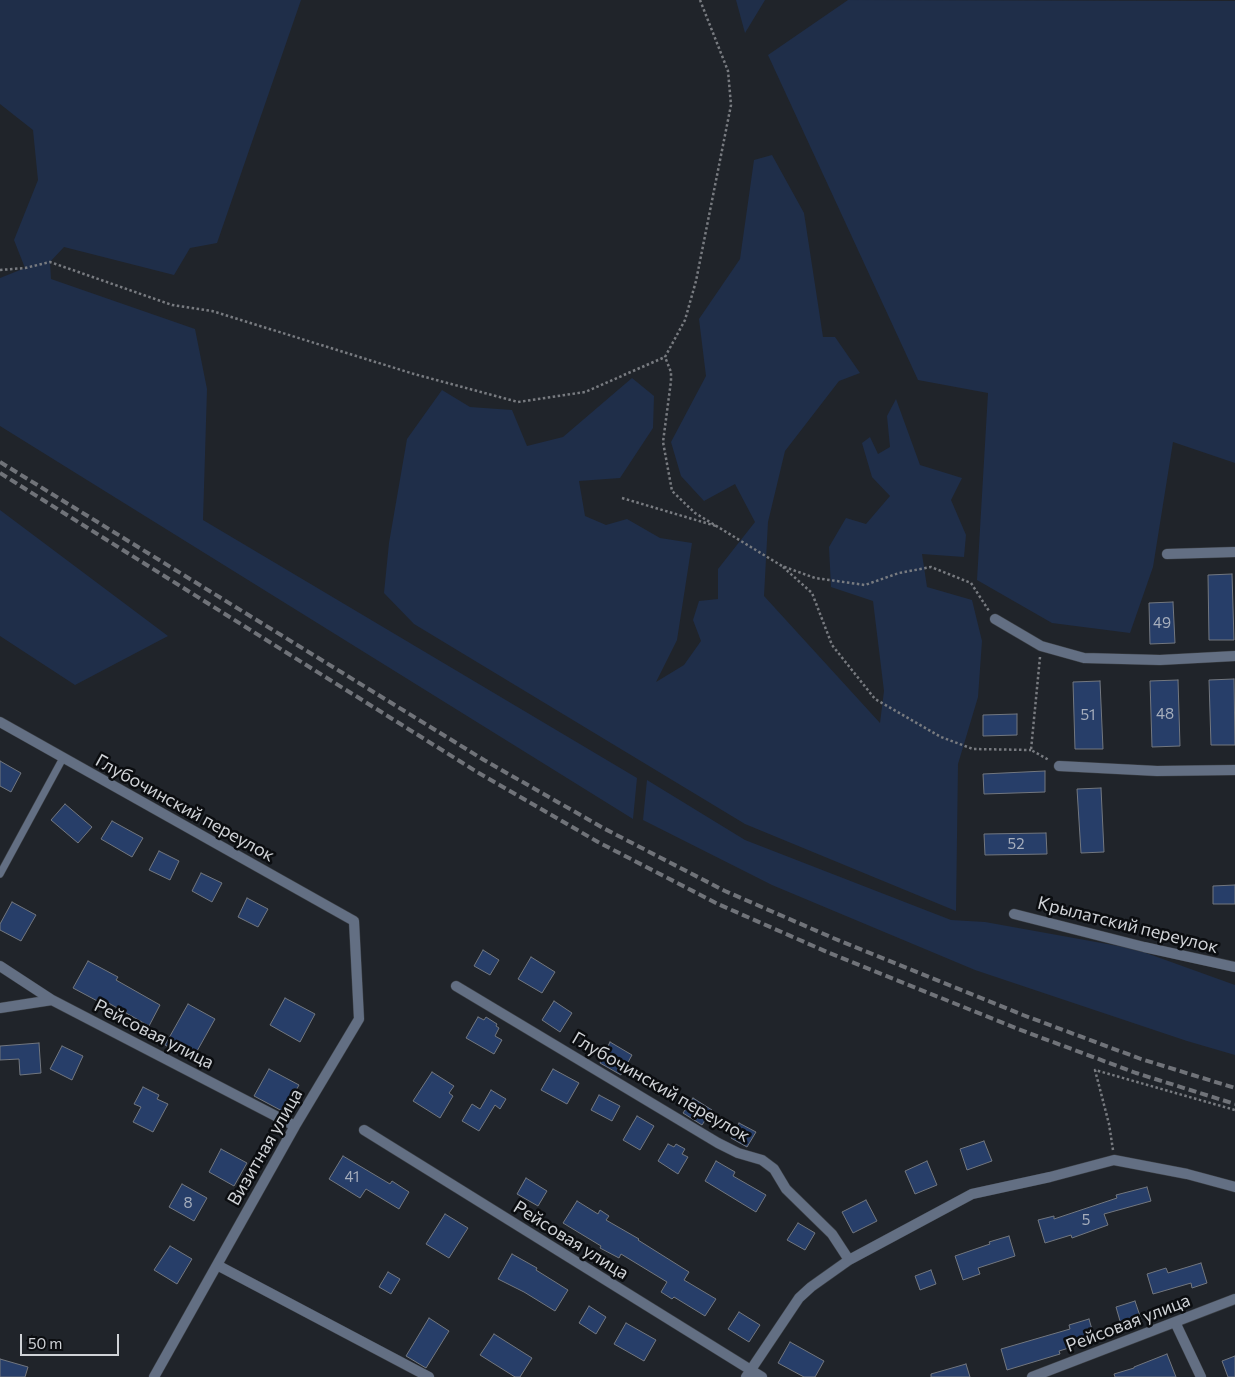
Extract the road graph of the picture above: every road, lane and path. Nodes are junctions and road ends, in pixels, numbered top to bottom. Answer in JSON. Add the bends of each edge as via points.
{"nodes":[{"id":1,"x":700,"y":0,"type":"edge"},
{"id":2,"x":0,"y":270,"type":"edge"},
{"id":3,"x":665,"y":357,"type":"junction"},
{"id":4,"x":622,"y":498,"type":"dead end"},
{"id":5,"x":720,"y":528,"type":"junction"},
{"id":6,"x":1235,"y":552,"type":"edge"},
{"id":7,"x":1167,"y":554,"type":"dead end"},
{"id":8,"x":782,"y":566,"type":"junction"},
{"id":9,"x":995,"y":619,"type":"joint"},
{"id":10,"x":1041,"y":646,"type":"junction"},
{"id":11,"x":1235,"y":656,"type":"edge"},
{"id":12,"x":0,"y":722,"type":"edge"},
{"id":13,"x":1031,"y":750,"type":"junction"},
{"id":14,"x":63,"y":758,"type":"junction"},
{"id":15,"x":1059,"y":766,"type":"joint"},
{"id":16,"x":1235,"y":770,"type":"edge"},
{"id":17,"x":0,"y":874,"type":"edge"},
{"id":18,"x":1014,"y":914,"type":"dead end"},
{"id":19,"x":354,"y":921,"type":"joint"},
{"id":20,"x":0,"y":966,"type":"edge"},
{"id":21,"x":1235,"y":967,"type":"edge"},
{"id":22,"x":456,"y":986,"type":"dead end"},
{"id":23,"x":52,"y":1000,"type":"junction"},
{"id":24,"x":0,"y":1008,"type":"edge"},
{"id":25,"x":1235,"y":1110,"type":"edge"},
{"id":26,"x":295,"y":1126,"type":"junction"},
{"id":27,"x":364,"y":1130,"type":"dead end"},
{"id":28,"x":1114,"y":1160,"type":"junction"},
{"id":29,"x":1235,"y":1187,"type":"edge"},
{"id":30,"x":849,"y":1260,"type":"junction"},
{"id":31,"x":216,"y":1265,"type":"junction"},
{"id":32,"x":1235,"y":1299,"type":"edge"},
{"id":33,"x":1175,"y":1322,"type":"junction"},
{"id":34,"x":748,"y":1374,"type":"edge"},
{"id":35,"x":154,"y":1377,"type":"edge"},
{"id":36,"x":429,"y":1377,"type":"edge"},
{"id":37,"x":762,"y":1377,"type":"edge"},
{"id":38,"x":1032,"y":1377,"type":"edge"},
{"id":39,"x":1201,"y":1377,"type":"edge"}],
"edges":[{"from":1,"to":3,"type":"path","via":[[728,72],[731,105],[696,280],[684,320]]},
{"from":2,"to":3,"type":"path","via":[[50,262],[172,305],[212,311],[414,374],[518,402],[585,392]]},
{"from":3,"to":5,"type":"path","via":[[671,372],[663,442],[672,491],[695,513]]},
{"from":4,"to":5,"type":"path"},
{"from":5,"to":8,"type":"path"},
{"from":6,"to":7,"type":"street"},
{"from":8,"to":9,"type":"path","via":[[815,578],[865,585],[899,573],[932,567],[972,583]]},
{"from":8,"to":13,"type":"path","via":[[812,593],[832,645],[875,699],[941,737],[973,749]]},
{"from":9,"to":10,"type":"street"},
{"from":10,"to":11,"type":"street","via":[[1084,658],[1160,660]]},
{"from":10,"to":13,"type":"path"},
{"from":12,"to":14,"type":"street","name":"Глубочинский переулок"},
{"from":13,"to":15,"type":"path"},
{"from":14,"to":17,"type":"lane"},
{"from":14,"to":19,"type":"street","name":"Глубочинский переулок"},
{"from":15,"to":16,"type":"street","via":[[1157,771]]},
{"from":18,"to":21,"type":"street","name":"Крылатский переулок"},
{"from":19,"to":26,"type":"street","name":"Визитная улица","via":[[358,1019]]},
{"from":20,"to":23,"type":"street","name":"Рейсовая улица"},
{"from":22,"to":30,"type":"street","name":"Глубочинский переулок","via":[[718,1142],[738,1153],[762,1160],[774,1169],[786,1189],[832,1234]]},
{"from":23,"to":24,"type":"street"},
{"from":23,"to":26,"type":"street","name":"Рейсовая улица"},
{"from":25,"to":28,"type":"path","via":[[1095,1070],[1109,1124]]},
{"from":26,"to":31,"type":"street","name":"Визитная улица"},
{"from":27,"to":34,"type":"street","name":"Рейсовая улица"},
{"from":28,"to":29,"type":"street"},
{"from":28,"to":30,"type":"street","via":[[972,1194]]},
{"from":30,"to":34,"type":"street","via":[[799,1298]]},
{"from":31,"to":35,"type":"street","name":"Визитная улица"},
{"from":31,"to":36,"type":"street"},
{"from":32,"to":33,"type":"street","name":"Рейсовая улица"},
{"from":33,"to":38,"type":"street","name":"Рейсовая улица"},
{"from":33,"to":39,"type":"street"},
{"from":34,"to":37,"type":"street","name":"Рейсовая улица"}]}
